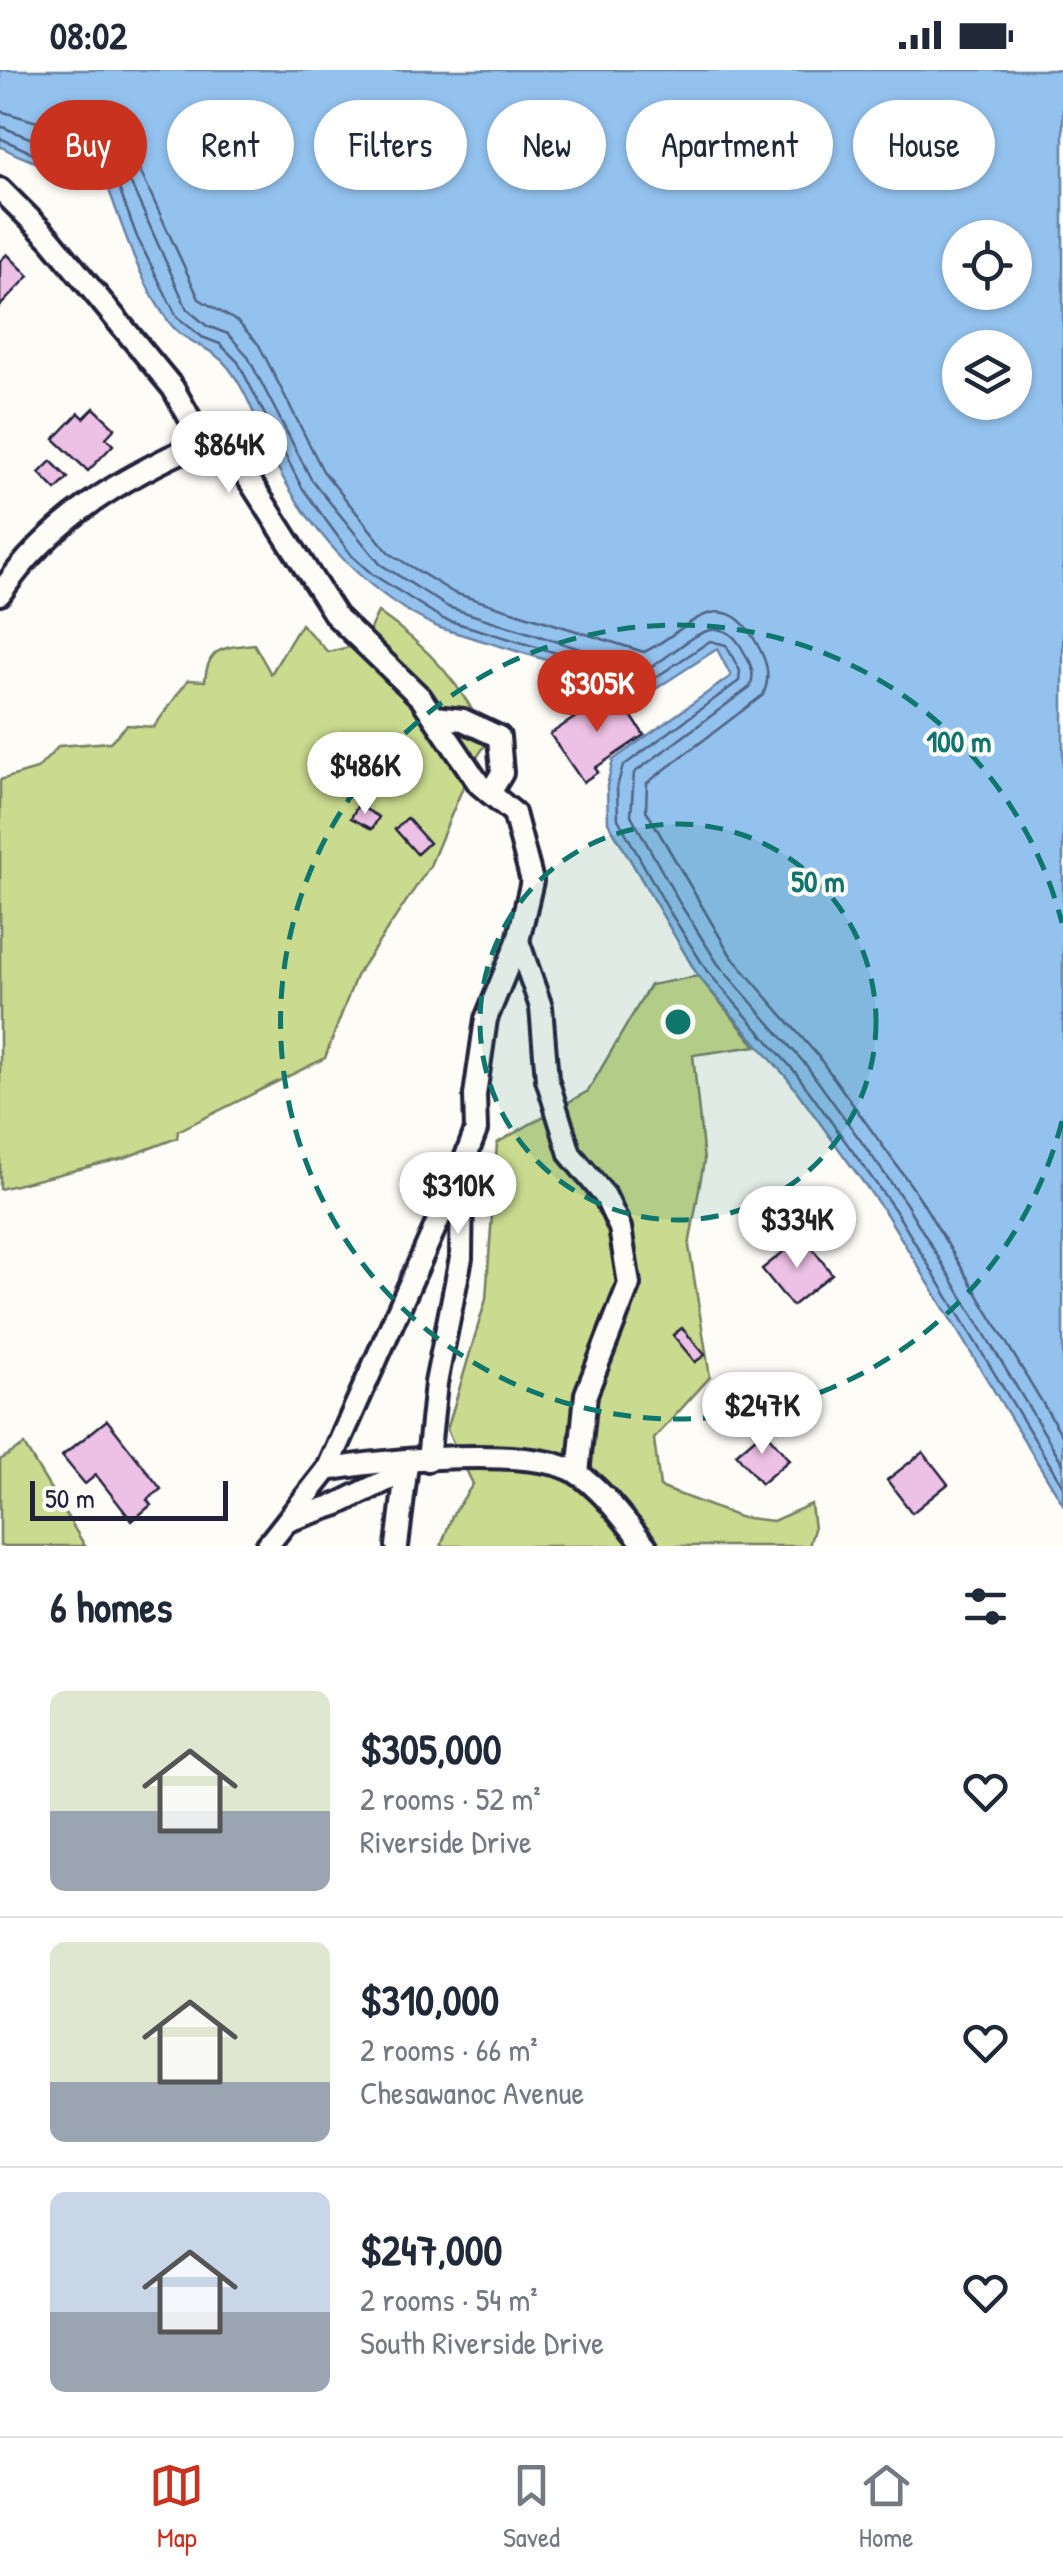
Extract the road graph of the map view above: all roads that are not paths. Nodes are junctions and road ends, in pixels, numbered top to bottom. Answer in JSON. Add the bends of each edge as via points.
{"nodes":[{"id":1,"x":0,"y":189,"type":"edge"},
{"id":2,"x":23,"y":210,"type":"junction"},
{"id":3,"x":0,"y":215,"type":"edge"},
{"id":4,"x":203,"y":442,"type":"junction"},
{"id":5,"x":0,"y":594,"type":"edge"},
{"id":6,"x":434,"y":718,"type":"junction"},
{"id":7,"x":485,"y":788,"type":"junction"},
{"id":8,"x":518,"y":941,"type":"junction"},
{"id":9,"x":462,"y":1167,"type":"junction"},
{"id":10,"x":414,"y":1464,"type":"junction"},
{"id":11,"x":327,"y":1470,"type":"junction"},
{"id":12,"x":578,"y":1474,"type":"junction"},
{"id":13,"x":287,"y":1520,"type":"junction"},
{"id":14,"x":267,"y":1546,"type":"edge"},
{"id":15,"x":398,"y":1546,"type":"edge"},
{"id":16,"x":646,"y":1546,"type":"edge"}],
"edges":[{"from":1,"to":2,"type":"street"},
{"from":2,"to":3,"type":"street"},
{"from":2,"to":4,"type":"street","via":[[173,388]]},
{"from":4,"to":5,"type":"street","via":[[148,466],[68,516]]},
{"from":4,"to":6,"type":"street","via":[[239,464],[336,616]]},
{"from":6,"to":7,"type":"street"},
{"from":6,"to":7,"type":"street","via":[[464,720],[499,737],[502,772]]},
{"from":7,"to":8,"type":"street","via":[[514,813],[532,880]]},
{"from":8,"to":9,"type":"street","via":[[486,1019],[476,1130]]},
{"from":8,"to":12,"type":"street","via":[[541,1007],[547,1079],[570,1154],[606,1196],[620,1228],[629,1284],[586,1394]]},
{"from":9,"to":10,"type":"street","via":[[461,1258]]},
{"from":9,"to":11,"type":"street"},
{"from":10,"to":11,"type":"street","via":[[371,1461]]},
{"from":10,"to":12,"type":"street","via":[[515,1458]]},
{"from":10,"to":13,"type":"street","via":[[338,1504]]},
{"from":10,"to":15,"type":"street"},
{"from":11,"to":13,"type":"street"},
{"from":12,"to":16,"type":"street"},
{"from":13,"to":14,"type":"street"}]}
